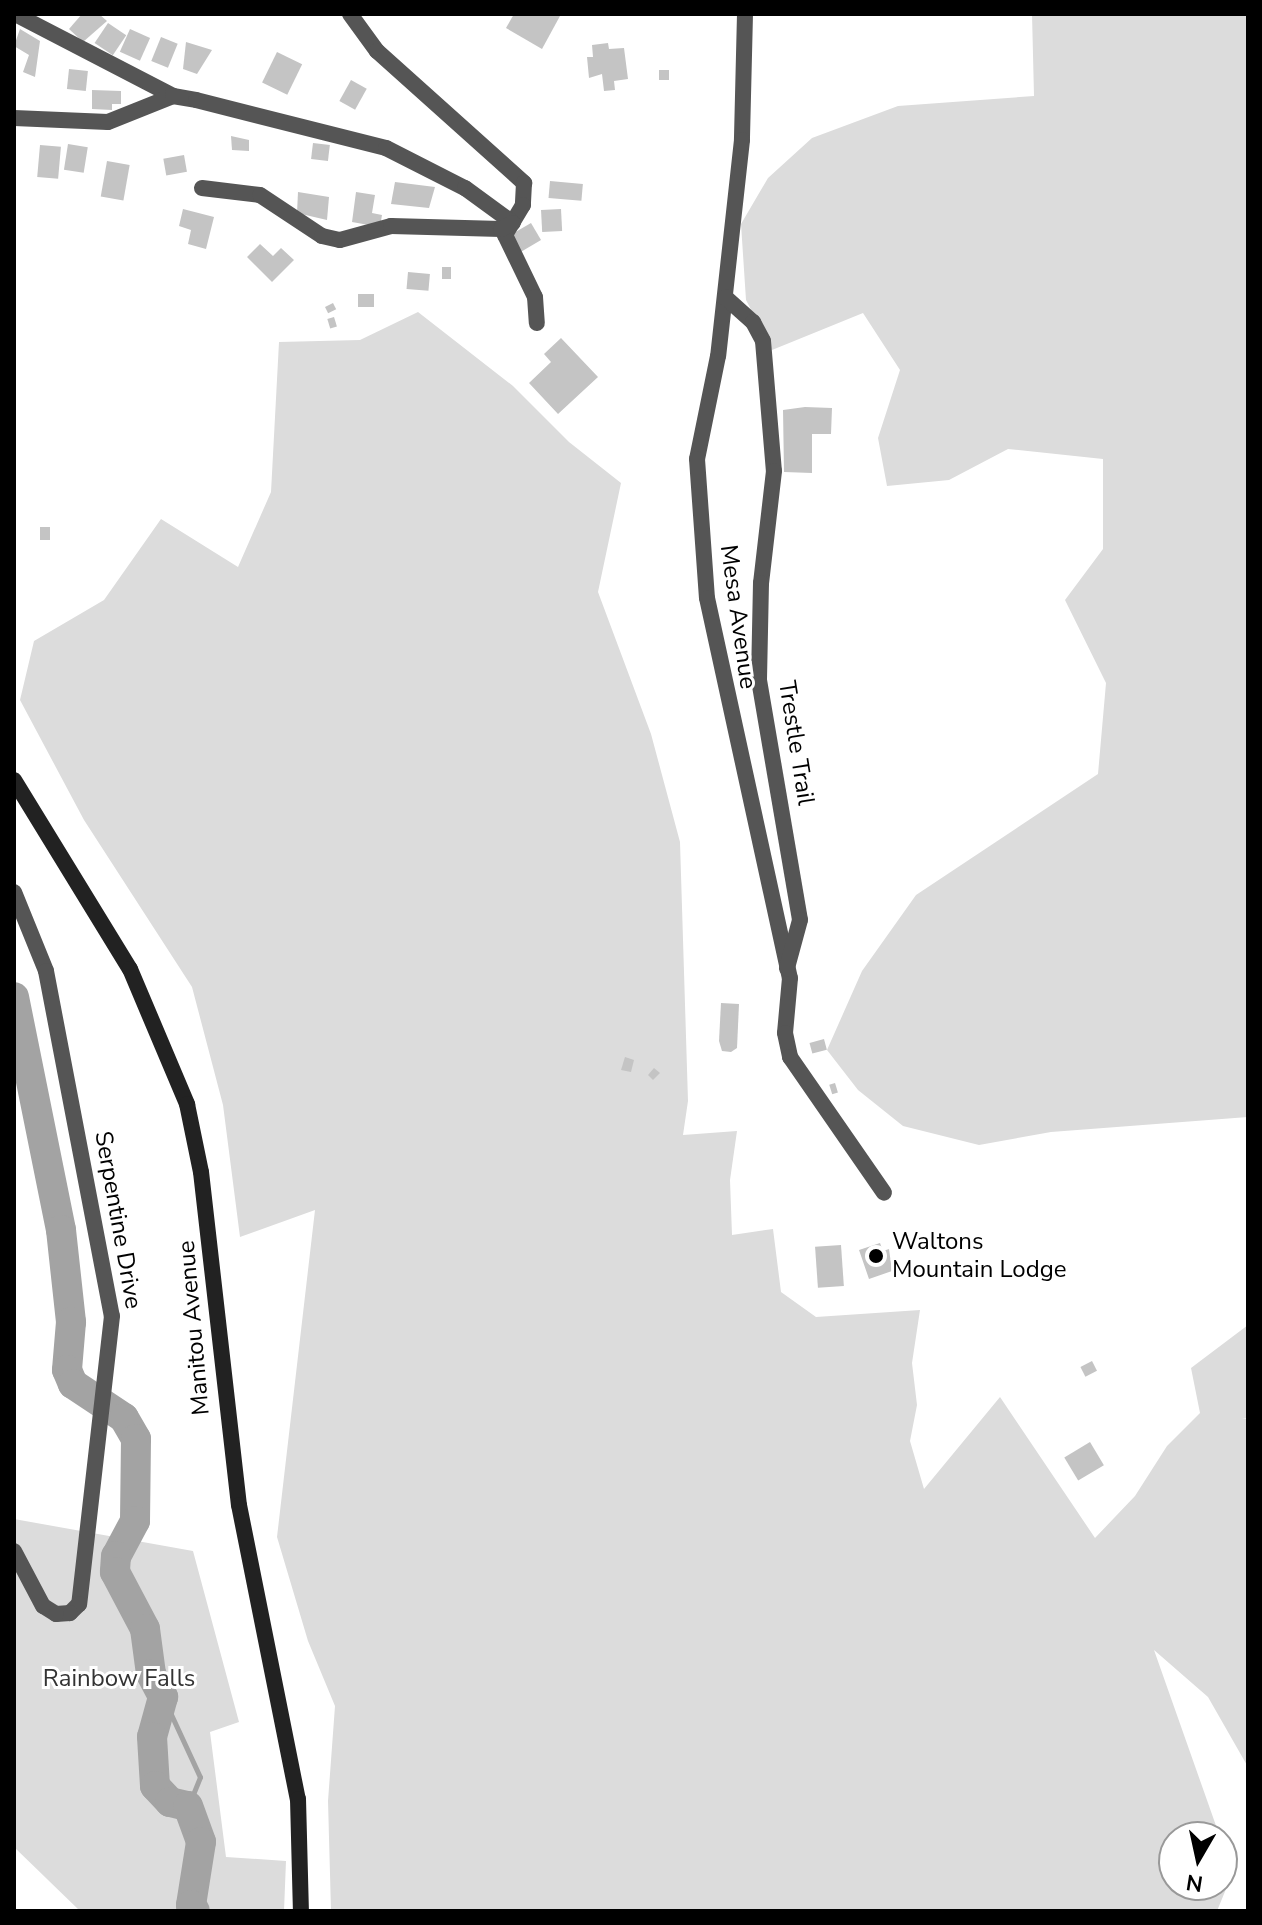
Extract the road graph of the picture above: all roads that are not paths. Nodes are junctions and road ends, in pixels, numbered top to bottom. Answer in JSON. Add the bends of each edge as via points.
{"nodes":[{"id":1,"x":15,"y":14,"type":"edge"},
{"id":2,"x":350,"y":14,"type":"edge"},
{"id":3,"x":745,"y":14,"type":"edge"},
{"id":4,"x":173,"y":96,"type":"junction"},
{"id":5,"x":14,"y":118,"type":"edge"},
{"id":6,"x":202,"y":188,"type":"dead end"},
{"id":7,"x":513,"y":223,"type":"junction"},
{"id":8,"x":725,"y":297,"type":"junction"},
{"id":9,"x":537,"y":323,"type":"dead end"},
{"id":10,"x":14,"y":780,"type":"edge"},
{"id":11,"x":14,"y":892,"type":"edge"},
{"id":12,"x":787,"y":968,"type":"junction"},
{"id":13,"x":884,"y":1193,"type":"dead end"},
{"id":14,"x":14,"y":1551,"type":"edge"},
{"id":15,"x":301,"y":1911,"type":"edge"}],
"edges":[{"from":1,"to":4,"type":"street"},
{"from":2,"to":7,"type":"street","via":[[377,51],[524,183],[526,194]]},
{"from":3,"to":8,"type":"street","name":"Mesa Avenue","via":[[742,140]]},
{"from":4,"to":5,"type":"street","via":[[117,121]]},
{"from":4,"to":7,"type":"street","via":[[386,148],[465,188]]},
{"from":6,"to":7,"type":"street","via":[[260,195],[322,236],[340,240],[391,226],[501,229]]},
{"from":7,"to":9,"type":"street","via":[[505,235],[535,297]]},
{"from":8,"to":12,"type":"street","name":"Mesa Avenue","via":[[697,459],[707,598]]},
{"from":8,"to":12,"type":"street","name":"Trestle Trail","via":[[753,322],[763,341],[774,471],[761,583],[759,680],[800,920]]},
{"from":10,"to":15,"type":"main road","name":"Manitou Avenue","via":[[130,969],[187,1104],[201,1172],[239,1505],[298,1799]]},
{"from":11,"to":14,"type":"street","name":"Serpentine Drive","via":[[46,971],[112,1316],[79,1604],[70,1613],[56,1614],[43,1606]]},
{"from":12,"to":13,"type":"street","name":"Mesa Avenue","via":[[785,1033],[790,1057]]}]}
